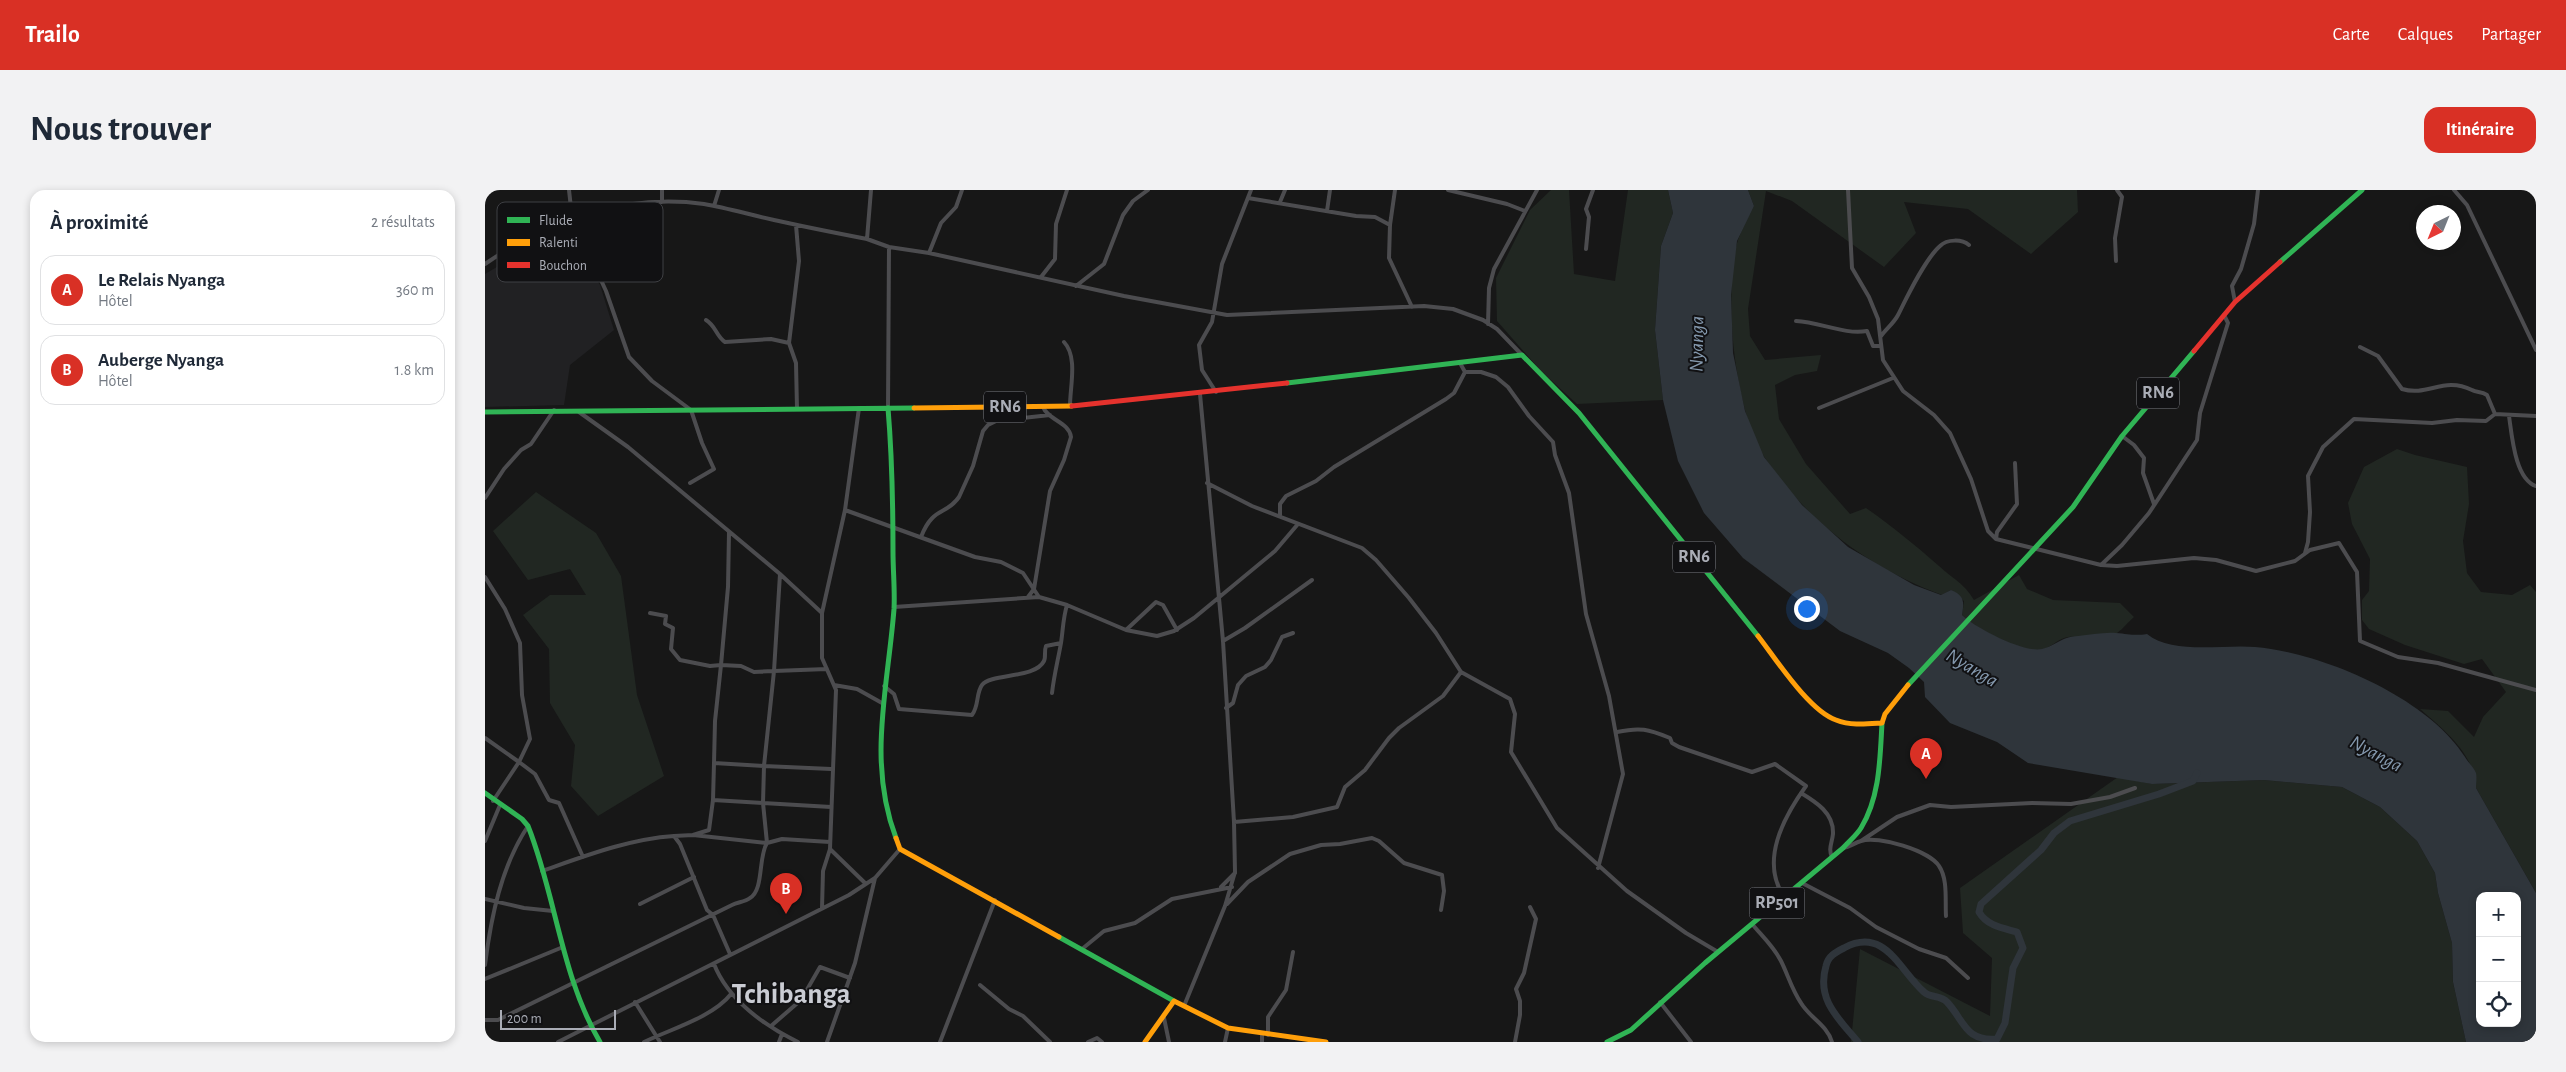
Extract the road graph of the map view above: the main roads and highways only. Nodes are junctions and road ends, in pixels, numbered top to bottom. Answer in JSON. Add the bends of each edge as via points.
{"nodes":[{"id":1,"x":2360,"y":191,"type":"edge"},
{"id":2,"x":888,"y":408,"type":"junction"},
{"id":3,"x":485,"y":412,"type":"edge"},
{"id":4,"x":1882,"y":723,"type":"junction"},
{"id":5,"x":485,"y":793,"type":"edge"},
{"id":6,"x":1173,"y":1001,"type":"junction"},
{"id":7,"x":1295,"y":1039,"type":"edge"},
{"id":8,"x":600,"y":1042,"type":"edge"},
{"id":9,"x":1145,"y":1042,"type":"edge"},
{"id":10,"x":1326,"y":1042,"type":"edge"},
{"id":11,"x":1607,"y":1042,"type":"edge"}],
"edges":[{"from":1,"to":4,"type":"main road","number":"RN6","via":[[2235,302],[2122,436],[2073,507],[1910,683],[1885,714]]},
{"from":2,"to":3,"type":"main road","number":"RN6"},
{"from":2,"to":4,"type":"main road","number":"RN6","via":[[1070,406],[1201,394],[1522,355],[1579,413],[1814,706],[1831,720],[1846,725]]},
{"from":2,"to":6,"type":"main road","via":[[892,456],[894,607],[882,703],[880,785],[900,849]]},
{"from":4,"to":11,"type":"main road","number":"RP501","via":[[1870,810],[1862,828],[1843,848],[1718,952],[1631,1030]]},
{"from":5,"to":8,"type":"main road","via":[[528,826],[563,947],[590,1025]]},
{"from":6,"to":7,"type":"main road","via":[[1228,1028]]},
{"from":6,"to":9,"type":"main road"},
{"from":7,"to":10,"type":"main road"}]}
